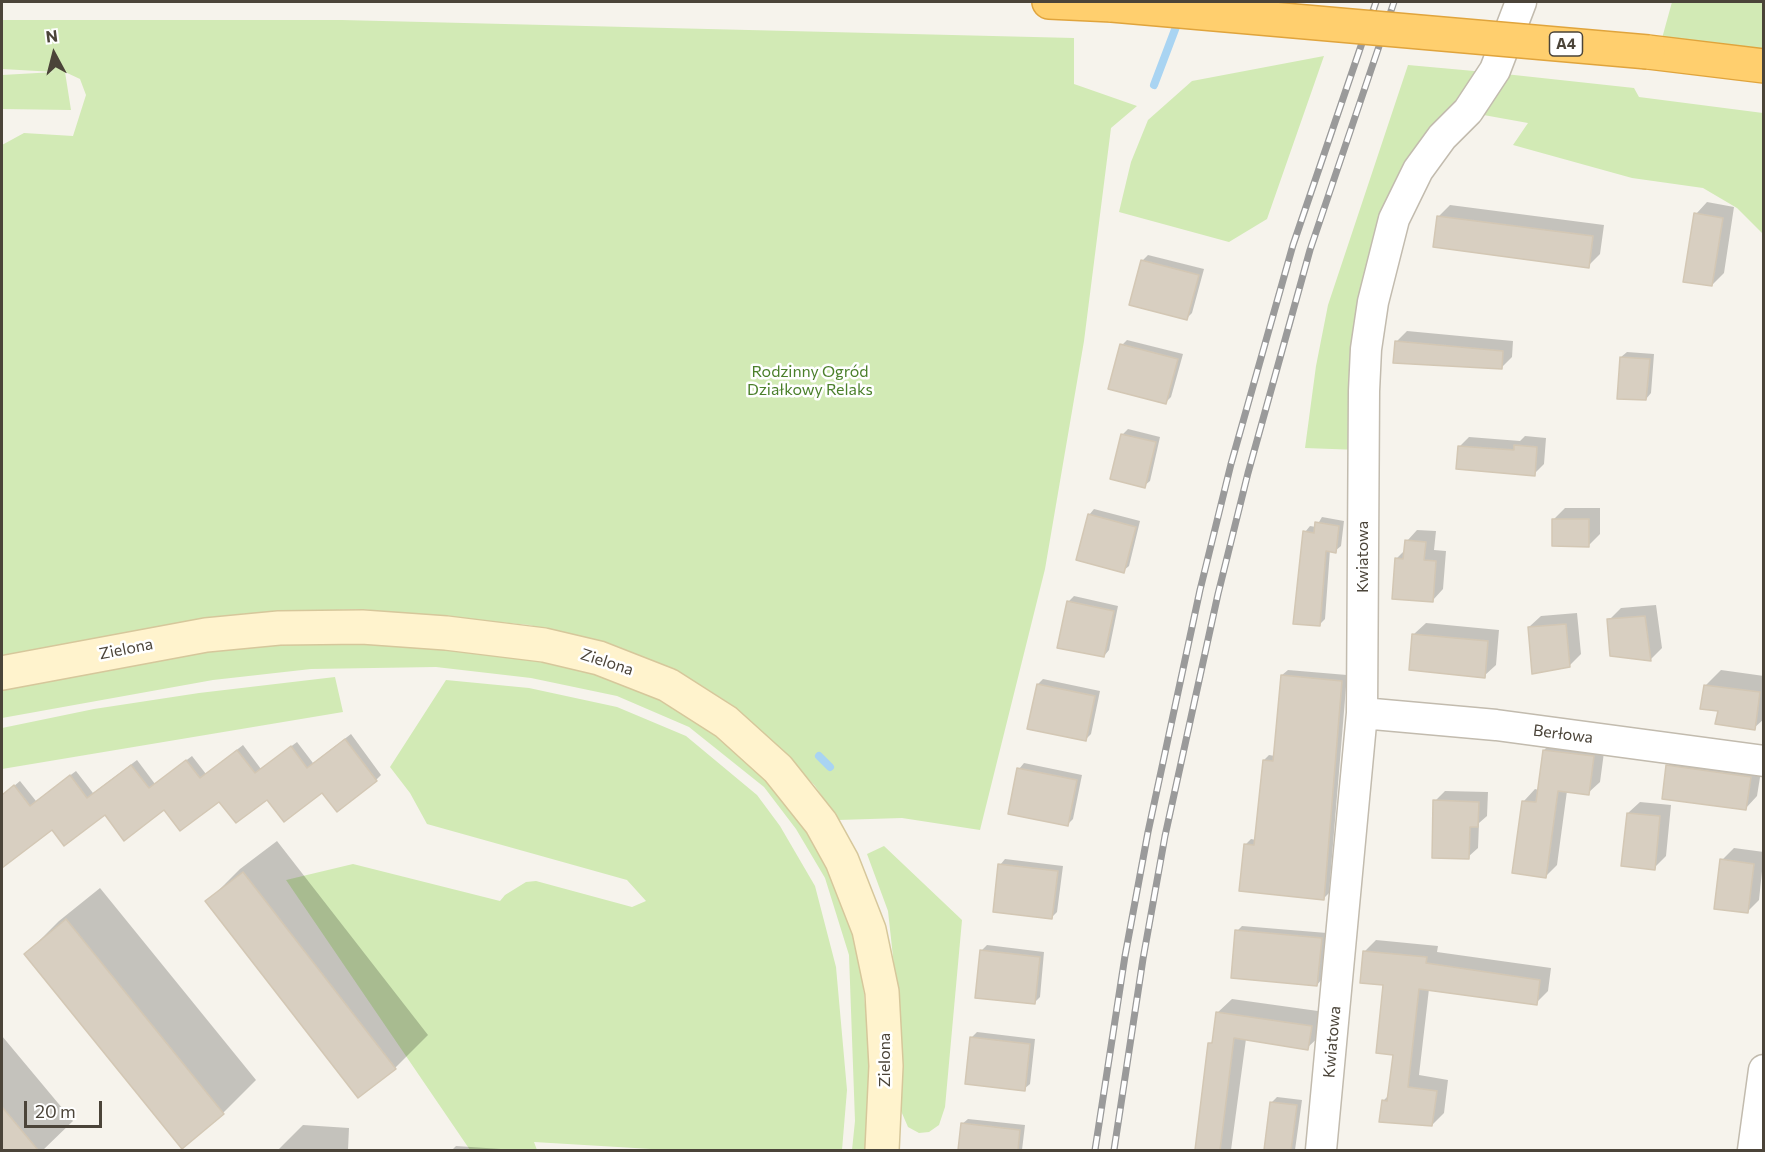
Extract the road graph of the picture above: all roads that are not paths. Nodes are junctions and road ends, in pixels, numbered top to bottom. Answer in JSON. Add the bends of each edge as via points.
{"nodes":[{"id":1,"x":1049,"y":2,"type":"edge"},
{"id":2,"x":1521,"y":2,"type":"edge"},
{"id":3,"x":1764,"y":66,"type":"edge"},
{"id":4,"x":2,"y":673,"type":"edge"},
{"id":5,"x":1362,"y":713,"type":"junction"},
{"id":6,"x":1764,"y":761,"type":"edge"},
{"id":7,"x":1764,"y":1070,"type":"edge"},
{"id":8,"x":882,"y":1150,"type":"edge"},
{"id":9,"x":1321,"y":1150,"type":"edge"},
{"id":10,"x":1753,"y":1150,"type":"edge"}],
"edges":[{"from":1,"to":3,"type":"highway","number":"A4","bridge":true,"via":[[1648,52]]},
{"from":2,"to":5,"type":"street","name":"Kwiatowa","via":[[1495,70],[1468,111],[1442,137],[1418,170],[1394,219],[1373,302],[1364,391]]},
{"from":4,"to":8,"type":"main road","name":"Zielona","via":[[206,635],[279,628],[362,627],[544,645],[599,658],[668,685],[726,722],[772,763],[801,795],[842,861],[869,930],[882,992],[886,1056]]},
{"from":5,"to":6,"type":"street","name":"Berłowa","via":[[1496,725]]},
{"from":5,"to":9,"type":"street","name":"Kwiatowa"},
{"from":7,"to":10,"type":"street"}]}
